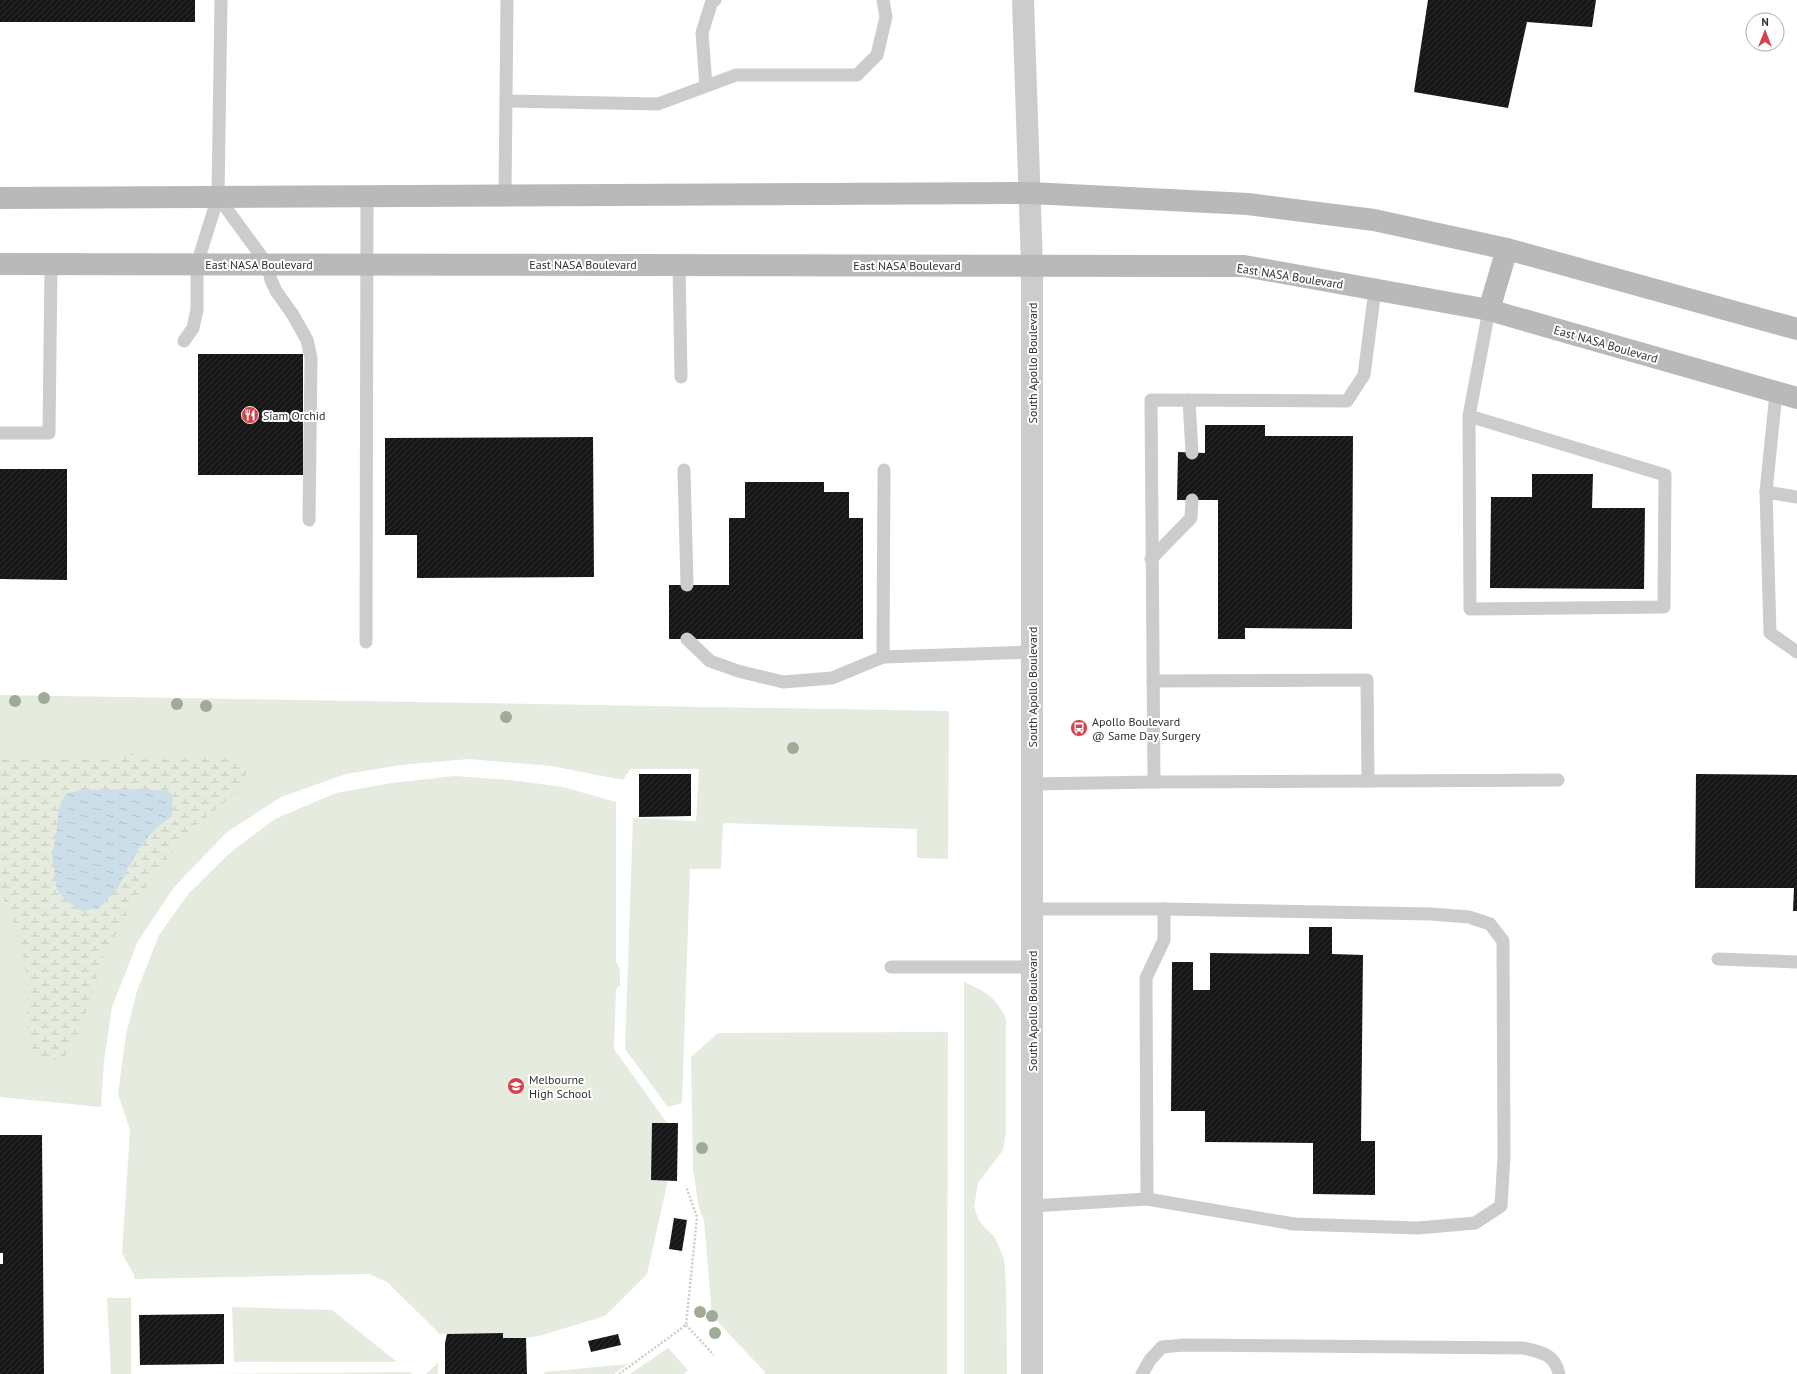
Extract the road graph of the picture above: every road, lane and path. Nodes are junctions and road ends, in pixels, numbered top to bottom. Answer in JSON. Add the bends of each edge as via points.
{"nodes":[{"id":1,"x":221,"y":0,"type":"edge"},
{"id":2,"x":507,"y":0,"type":"edge"},
{"id":3,"x":715,"y":0,"type":"edge"},
{"id":4,"x":883,"y":0,"type":"edge"},
{"id":5,"x":1023,"y":0,"type":"edge"},
{"id":6,"x":706,"y":86,"type":"junction"},
{"id":7,"x":506,"y":101,"type":"junction"},
{"id":8,"x":1030,"y":193,"type":"junction"},
{"id":9,"x":505,"y":195,"type":"junction"},
{"id":10,"x":367,"y":196,"type":"junction"},
{"id":11,"x":218,"y":197,"type":"junction"},
{"id":12,"x":0,"y":198,"type":"edge"},
{"id":13,"x":1507,"y":249,"type":"junction"},
{"id":14,"x":0,"y":264,"type":"edge"},
{"id":15,"x":51,"y":264,"type":"junction"},
{"id":16,"x":197,"y":264,"type":"junction"},
{"id":17,"x":268,"y":264,"type":"junction"},
{"id":18,"x":368,"y":264,"type":"junction"},
{"id":19,"x":679,"y":264,"type":"junction"},
{"id":20,"x":1032,"y":266,"type":"junction"},
{"id":21,"x":1375,"y":290,"type":"junction"},
{"id":22,"x":1489,"y":310,"type":"junction"},
{"id":23,"x":1797,"y":329,"type":"edge"},
{"id":24,"x":184,"y":341,"type":"dead end"},
{"id":25,"x":681,"y":377,"type":"dead end"},
{"id":26,"x":1776,"y":393,"type":"junction"},
{"id":27,"x":1797,"y":398,"type":"edge"},
{"id":28,"x":1189,"y":400,"type":"junction"},
{"id":29,"x":1469,"y":416,"type":"junction"},
{"id":30,"x":0,"y":433,"type":"edge"},
{"id":31,"x":1192,"y":453,"type":"dead end"},
{"id":32,"x":684,"y":470,"type":"dead end"},
{"id":33,"x":884,"y":470,"type":"dead end"},
{"id":34,"x":1766,"y":492,"type":"junction"},
{"id":35,"x":1797,"y":496,"type":"edge"},
{"id":36,"x":1192,"y":500,"type":"dead end"},
{"id":37,"x":309,"y":520,"type":"dead end"},
{"id":38,"x":1151,"y":559,"type":"junction"},
{"id":39,"x":687,"y":585,"type":"dead end"},
{"id":40,"x":687,"y":639,"type":"dead end"},
{"id":41,"x":366,"y":642,"type":"dead end"},
{"id":42,"x":1032,"y":652,"type":"junction"},
{"id":43,"x":1797,"y":652,"type":"edge"},
{"id":44,"x":883,"y":658,"type":"junction"},
{"id":45,"x":1153,"y":681,"type":"junction"},
{"id":46,"x":1558,"y":780,"type":"dead end"},
{"id":47,"x":1368,"y":781,"type":"junction"},
{"id":48,"x":1154,"y":782,"type":"junction"},
{"id":49,"x":1032,"y":784,"type":"junction"},
{"id":50,"x":1032,"y":909,"type":"junction"},
{"id":51,"x":1164,"y":909,"type":"junction"},
{"id":52,"x":1718,"y":959,"type":"dead end"},
{"id":53,"x":1797,"y":962,"type":"edge"},
{"id":54,"x":891,"y":967,"type":"dead end"},
{"id":55,"x":1032,"y":967,"type":"junction"},
{"id":56,"x":686,"y":1186,"type":"dead end"},
{"id":57,"x":1147,"y":1200,"type":"junction"},
{"id":58,"x":1032,"y":1206,"type":"junction"},
{"id":59,"x":686,"y":1324,"type":"junction"},
{"id":60,"x":714,"y":1355,"type":"dead end"},
{"id":61,"x":619,"y":1374,"type":"edge"},
{"id":62,"x":1032,"y":1374,"type":"edge"},
{"id":63,"x":1142,"y":1374,"type":"edge"},
{"id":64,"x":1559,"y":1374,"type":"edge"}],
"edges":[{"from":1,"to":11,"type":"lane"},
{"from":2,"to":7,"type":"lane"},
{"from":3,"to":6,"type":"lane","via":[[712,2],[702,33]]},
{"from":4,"to":6,"type":"lane","via":[[886,17],[877,55],[857,75],[736,75]]},
{"from":5,"to":8,"type":"street","name":"South Apollo Boulevard"},
{"from":6,"to":7,"type":"lane","via":[[658,104]]},
{"from":7,"to":9,"type":"lane"},
{"from":8,"to":9,"type":"main road"},
{"from":8,"to":13,"type":"main road","via":[[1248,204],[1374,220]]},
{"from":8,"to":20,"type":"street","name":"South Apollo Boulevard"},
{"from":9,"to":10,"type":"main road"},
{"from":10,"to":11,"type":"main road"},
{"from":10,"to":18,"type":"lane"},
{"from":11,"to":12,"type":"main road"},
{"from":11,"to":16,"type":"lane"},
{"from":11,"to":17,"type":"lane"},
{"from":13,"to":22,"type":"main road"},
{"from":13,"to":23,"type":"main road"},
{"from":14,"to":15,"type":"main road","name":"East NASA Boulevard"},
{"from":15,"to":16,"type":"main road","name":"East NASA Boulevard"},
{"from":15,"to":30,"type":"lane","via":[[49,433]]},
{"from":16,"to":17,"type":"main road","name":"East NASA Boulevard"},
{"from":16,"to":24,"type":"lane","via":[[197,310],[193,328]]},
{"from":17,"to":18,"type":"main road","name":"East NASA Boulevard"},
{"from":17,"to":37,"type":"lane","via":[[276,291],[293,315],[306,340],[311,358]]},
{"from":18,"to":19,"type":"main road","name":"East NASA Boulevard"},
{"from":18,"to":41,"type":"lane"},
{"from":19,"to":20,"type":"main road","name":"East NASA Boulevard"},
{"from":19,"to":25,"type":"lane"},
{"from":20,"to":21,"type":"main road","name":"East NASA Boulevard","via":[[1244,266]]},
{"from":20,"to":42,"type":"street","name":"South Apollo Boulevard"},
{"from":21,"to":22,"type":"main road","name":"East NASA Boulevard"},
{"from":21,"to":28,"type":"lane","via":[[1364,376],[1347,401]]},
{"from":22,"to":26,"type":"main road","name":"East NASA Boulevard"},
{"from":22,"to":29,"type":"lane"},
{"from":26,"to":27,"type":"main road","name":"East NASA Boulevard"},
{"from":26,"to":34,"type":"lane"},
{"from":28,"to":31,"type":"lane"},
{"from":28,"to":38,"type":"lane","via":[[1151,400]]},
{"from":29,"to":29,"type":"lane","via":[[1470,609],[1664,607],[1665,475]]},
{"from":32,"to":39,"type":"lane"},
{"from":33,"to":44,"type":"lane"},
{"from":34,"to":35,"type":"lane"},
{"from":34,"to":43,"type":"lane","via":[[1770,633]]},
{"from":36,"to":38,"type":"lane","via":[[1191,518]]},
{"from":38,"to":45,"type":"lane"},
{"from":40,"to":44,"type":"lane","via":[[710,661],[783,682],[832,678]]},
{"from":42,"to":44,"type":"lane"},
{"from":42,"to":49,"type":"street","name":"South Apollo Boulevard"},
{"from":45,"to":47,"type":"lane","via":[[1367,680]]},
{"from":45,"to":48,"type":"lane"},
{"from":46,"to":47,"type":"lane"},
{"from":47,"to":48,"type":"lane"},
{"from":48,"to":49,"type":"lane"},
{"from":49,"to":50,"type":"street","name":"South Apollo Boulevard"},
{"from":50,"to":51,"type":"lane"},
{"from":50,"to":55,"type":"street","name":"South Apollo Boulevard"},
{"from":51,"to":57,"type":"lane","via":[[1164,940],[1146,978]]},
{"from":51,"to":57,"type":"lane","via":[[1431,914],[1469,918],[1490,924],[1503,941],[1501,1206],[1475,1223],[1418,1228],[1294,1224]]},
{"from":52,"to":53,"type":"lane"},
{"from":54,"to":55,"type":"lane"},
{"from":55,"to":58,"type":"street","name":"South Apollo Boulevard"},
{"from":56,"to":59,"type":"path","via":[[697,1217]]},
{"from":57,"to":58,"type":"lane"},
{"from":58,"to":62,"type":"street","name":"South Apollo Boulevard"},
{"from":59,"to":60,"type":"path"},
{"from":59,"to":61,"type":"path"},
{"from":63,"to":64,"type":"lane","via":[[1162,1347],[1184,1345],[1523,1348],[1545,1353],[1557,1364]]}]}
